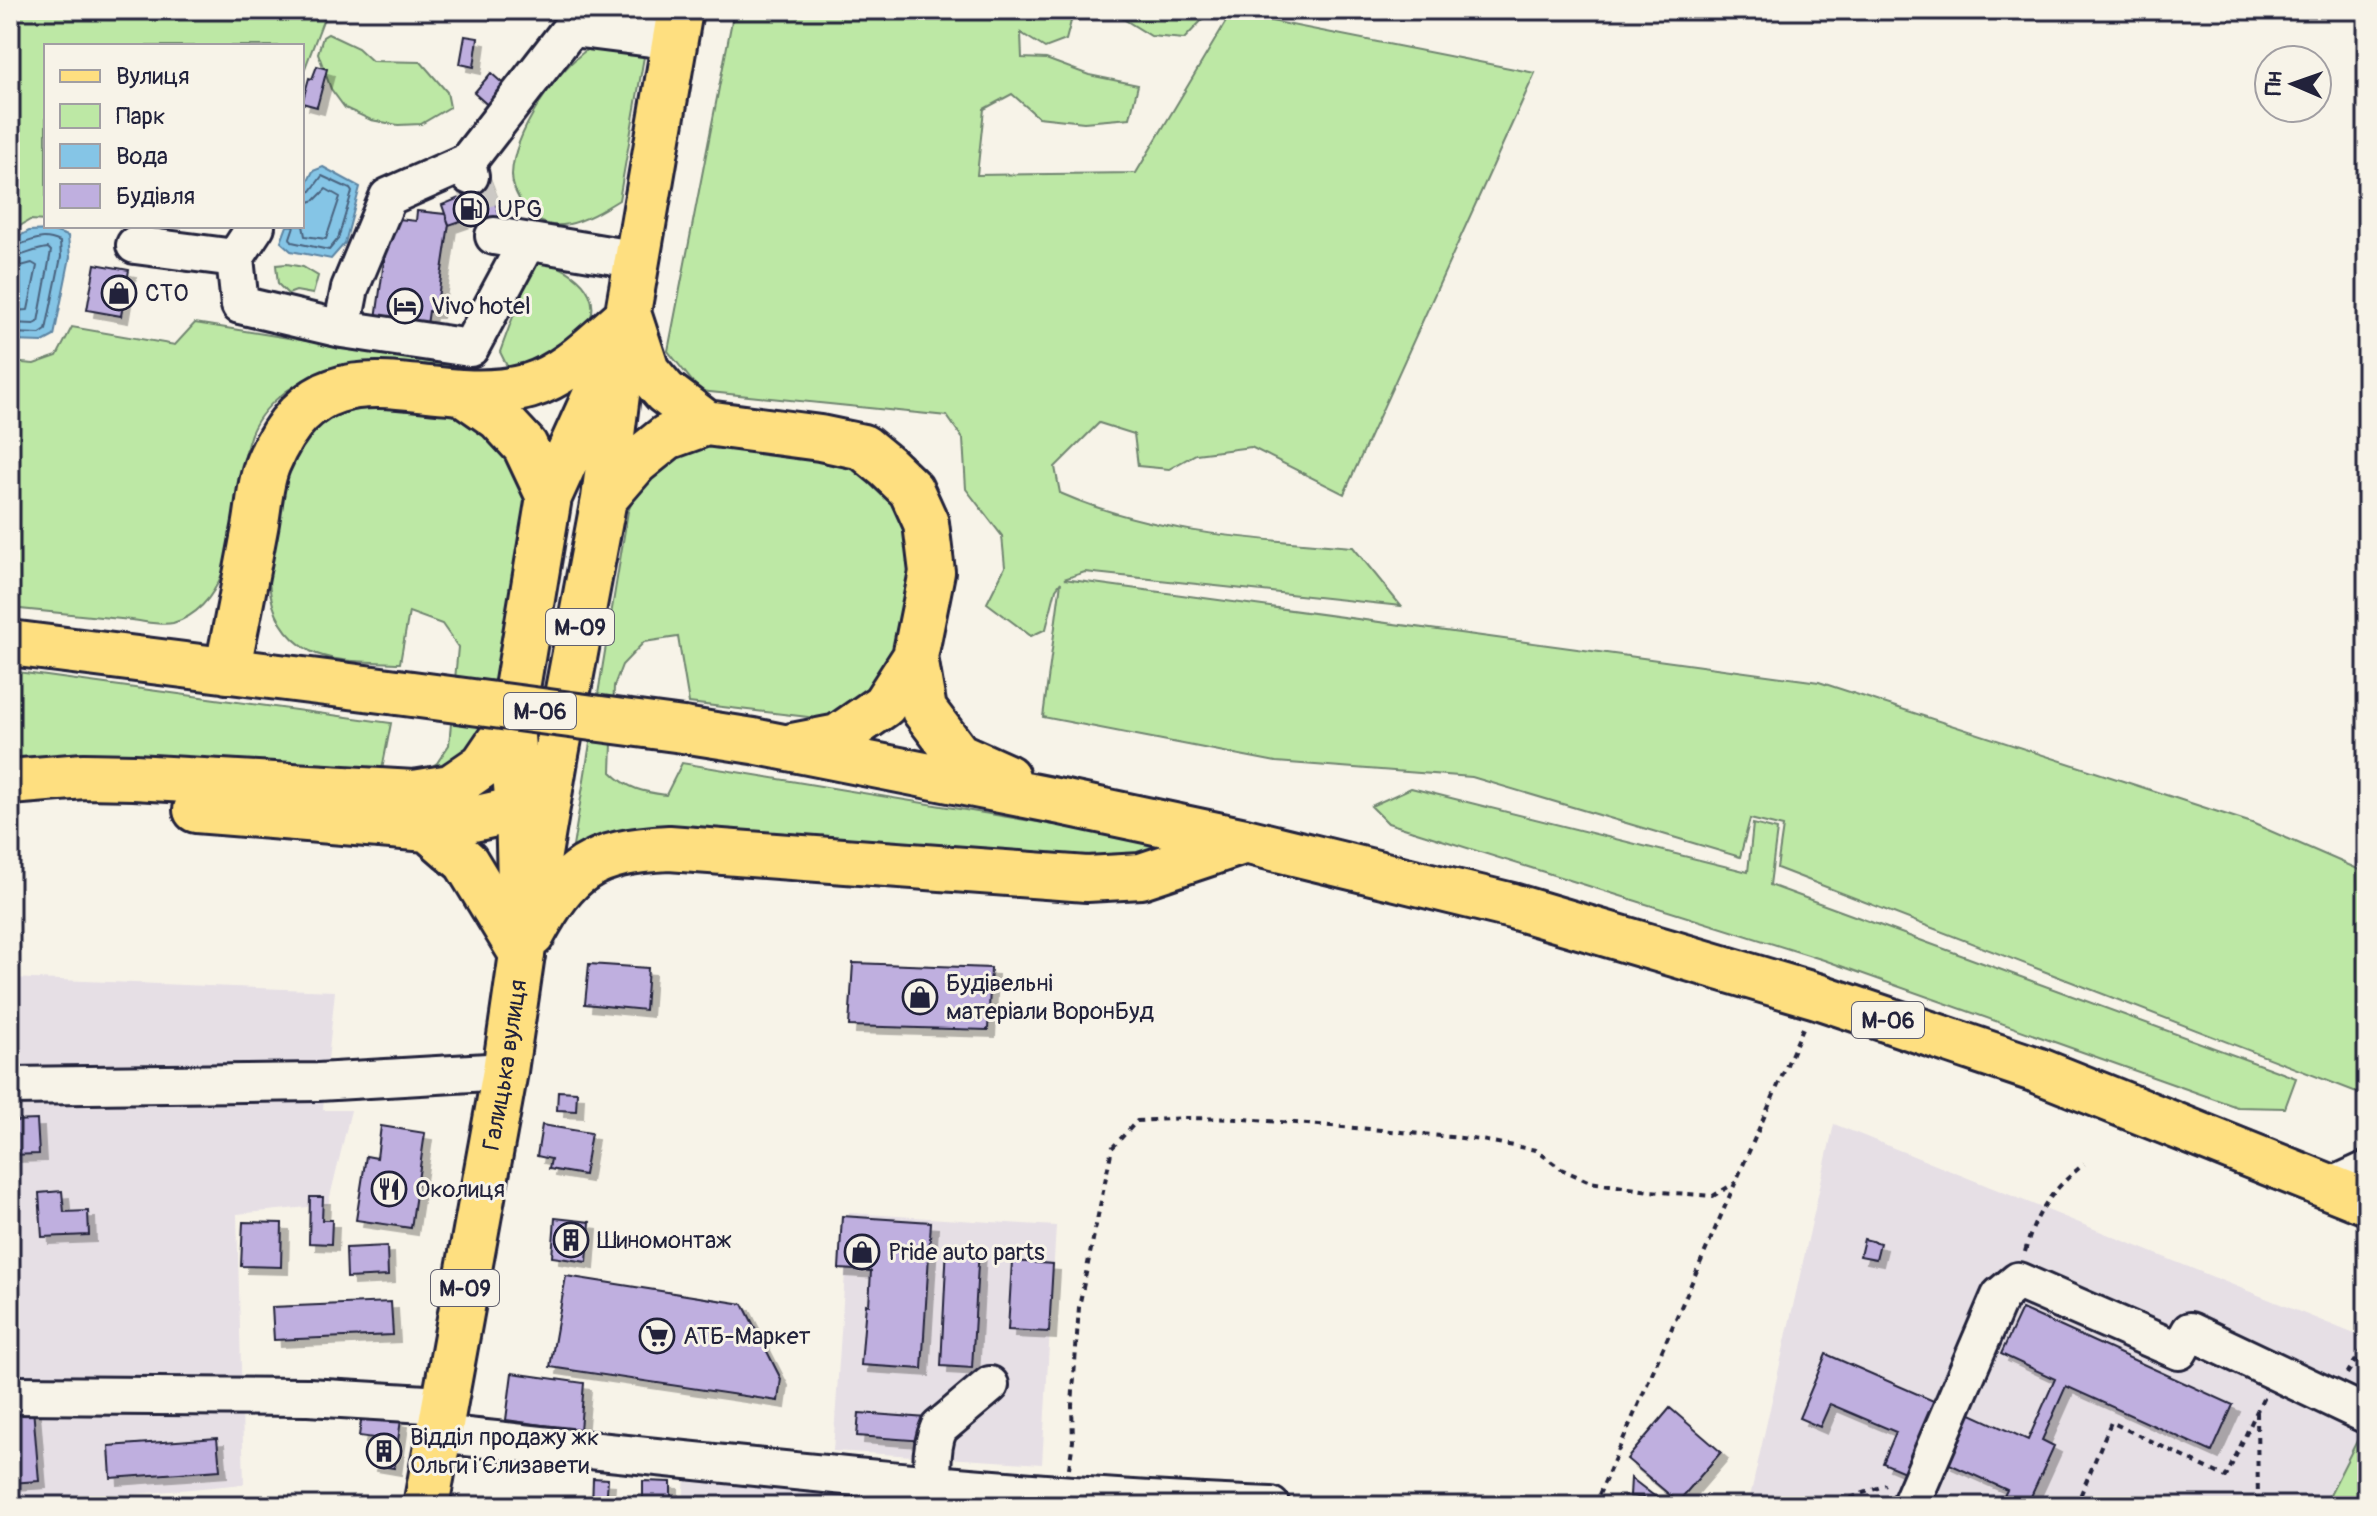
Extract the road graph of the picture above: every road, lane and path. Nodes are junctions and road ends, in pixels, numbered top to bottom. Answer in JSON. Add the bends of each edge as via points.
{"nodes":[{"id":1,"x":578,"y":19,"type":"edge"},
{"id":2,"x":678,"y":26,"type":"edge"},
{"id":3,"x":255,"y":228,"type":"edge"},
{"id":4,"x":135,"y":245,"type":"dead end"},
{"id":5,"x":235,"y":258,"type":"junction"},
{"id":6,"x":639,"y":260,"type":"junction"},
{"id":7,"x":626,"y":323,"type":"junction"},
{"id":8,"x":342,"y":329,"type":"junction"},
{"id":9,"x":463,"y":393,"type":"junction"},
{"id":10,"x":706,"y":423,"type":"junction"},
{"id":11,"x":549,"y":497,"type":"junction"},
{"id":12,"x":604,"y":499,"type":"junction"},
{"id":13,"x":10,"y":643,"type":"edge"},
{"id":14,"x":915,"y":657,"type":"junction"},
{"id":15,"x":227,"y":671,"type":"junction"},
{"id":16,"x":511,"y":724,"type":"junction"},
{"id":17,"x":786,"y":747,"type":"junction"},
{"id":18,"x":556,"y":754,"type":"junction"},
{"id":19,"x":10,"y":782,"type":"edge"},
{"id":20,"x":1061,"y":802,"type":"junction"},
{"id":21,"x":10,"y":809,"type":"edge"},
{"id":22,"x":518,"y":809,"type":"junction"},
{"id":23,"x":428,"y":829,"type":"junction"},
{"id":24,"x":1245,"y":841,"type":"junction"},
{"id":25,"x":522,"y":954,"type":"junction"},
{"id":26,"x":1817,"y":996,"type":"junction"},
{"id":27,"x":505,"y":1071,"type":"junction"},
{"id":28,"x":10,"y":1086,"type":"edge"},
{"id":29,"x":2084,"y":1164,"type":"dead end"},
{"id":30,"x":1735,"y":1183,"type":"junction"},
{"id":31,"x":2355,"y":1187,"type":"edge"},
{"id":32,"x":2018,"y":1281,"type":"junction"},
{"id":33,"x":2367,"y":1342,"type":"edge"},
{"id":34,"x":990,"y":1385,"type":"dead end"},
{"id":35,"x":2251,"y":1391,"type":"dead end"},
{"id":36,"x":10,"y":1395,"type":"edge"},
{"id":37,"x":2331,"y":1398,"type":"junction"},
{"id":38,"x":2257,"y":1410,"type":"junction"},
{"id":39,"x":2367,"y":1415,"type":"edge"},
{"id":40,"x":441,"y":1419,"type":"junction"},
{"id":41,"x":1064,"y":1494,"type":"junction"},
{"id":42,"x":934,"y":1496,"type":"edge"},
{"id":43,"x":1914,"y":1497,"type":"edge"},
{"id":44,"x":1128,"y":1503,"type":"edge"},
{"id":45,"x":426,"y":1506,"type":"edge"},
{"id":46,"x":1271,"y":1506,"type":"edge"},
{"id":47,"x":1594,"y":1506,"type":"edge"},
{"id":48,"x":1828,"y":1506,"type":"edge"},
{"id":49,"x":2076,"y":1506,"type":"edge"},
{"id":50,"x":2258,"y":1506,"type":"edge"}],
"edges":[{"from":1,"to":2,"type":"street"},
{"from":1,"to":8,"type":"street","via":[[468,169],[388,197],[350,288]]},
{"from":2,"to":6,"type":"main road","number":"М-09"},
{"from":3,"to":5,"type":"street"},
{"from":4,"to":5,"type":"street"},
{"from":5,"to":8,"type":"street","via":[[240,305]]},
{"from":6,"to":7,"type":"main road","number":"М-09"},
{"from":6,"to":8,"type":"street","via":[[510,239],[470,348]]},
{"from":7,"to":9,"type":"main road","via":[[552,377],[527,387]]},
{"from":7,"to":10,"type":"main road","via":[[647,371]]},
{"from":7,"to":11,"type":"main road","number":"М-09"},
{"from":7,"to":12,"type":"main road","number":"М-09"},
{"from":9,"to":11,"type":"main road","via":[[499,418],[525,446]]},
{"from":9,"to":15,"type":"main road","via":[[373,383],[312,402],[290,421],[267,465]]},
{"from":10,"to":12,"type":"main road","via":[[667,437]]},
{"from":10,"to":14,"type":"main road","via":[[863,447],[911,490],[926,523],[932,572]]},
{"from":11,"to":16,"type":"main road","number":"М-09"},
{"from":12,"to":18,"type":"main road","number":"М-09"},
{"from":13,"to":15,"type":"main road","number":"М-06"},
{"from":14,"to":17,"type":"main road","via":[[884,705],[838,737]]},
{"from":14,"to":20,"type":"main road","via":[[924,710],[958,755]]},
{"from":15,"to":17,"type":"main road","number":"М-06","bridge":true},
{"from":16,"to":19,"type":"main road","via":[[483,765],[451,787],[414,793],[134,777]]},
{"from":16,"to":22,"type":"main road","number":"М-09"},
{"from":17,"to":20,"type":"main road","number":"М-06"},
{"from":18,"to":22,"type":"main road","number":"М-09"},
{"from":18,"to":25,"type":"main road"},
{"from":20,"to":24,"type":"main road","number":"М-06"},
{"from":21,"to":23,"type":"main road","via":[[98,804]]},
{"from":22,"to":23,"type":"main road"},
{"from":22,"to":25,"type":"main road","name":"Галицька вулиця","number":"М-09"},
{"from":23,"to":25,"type":"main road","via":[[466,862]]},
{"from":24,"to":25,"type":"main road","via":[[1141,876],[1087,879],[669,848],[633,850],[577,871],[550,903]]},
{"from":24,"to":26,"type":"main road","number":"М-06","via":[[1512,906]]},
{"from":25,"to":27,"type":"main road","name":"Галицька вулиця","number":"М-09"},
{"from":26,"to":30,"type":"path"},
{"from":26,"to":31,"type":"main road","number":"М-06"},
{"from":27,"to":28,"type":"street","via":[[318,1082]]},
{"from":27,"to":40,"type":"main road","name":"Галицька вулиця","number":"М-09"},
{"from":29,"to":32,"type":"path","via":[[2056,1187],[2031,1229]]},
{"from":30,"to":41,"type":"path","via":[[1713,1196],[1634,1189],[1590,1182],[1536,1150],[1395,1131],[1244,1119],[1137,1121],[1112,1148],[1079,1307],[1073,1441]]},
{"from":30,"to":47,"type":"path"},
{"from":32,"to":37,"type":"street","via":[[2179,1351],[2190,1331]]},
{"from":32,"to":43,"type":"street","via":[[2000,1296]]},
{"from":33,"to":37,"type":"path"},
{"from":34,"to":42,"type":"street","via":[[939,1428]]},
{"from":35,"to":38,"type":"path","via":[[2263,1398]]},
{"from":36,"to":40,"type":"street","via":[[308,1397]]},
{"from":37,"to":39,"type":"street"},
{"from":38,"to":49,"type":"path","via":[[2226,1477],[2111,1422]]},
{"from":38,"to":50,"type":"path"},
{"from":40,"to":42,"type":"street"},
{"from":40,"to":45,"type":"main road","name":"Галицька вулиця","number":"М-09"},
{"from":41,"to":42,"type":"street"},
{"from":41,"to":44,"type":"street"},
{"from":43,"to":48,"type":"path","via":[[1887,1485]]},
{"from":44,"to":46,"type":"street"}]}
